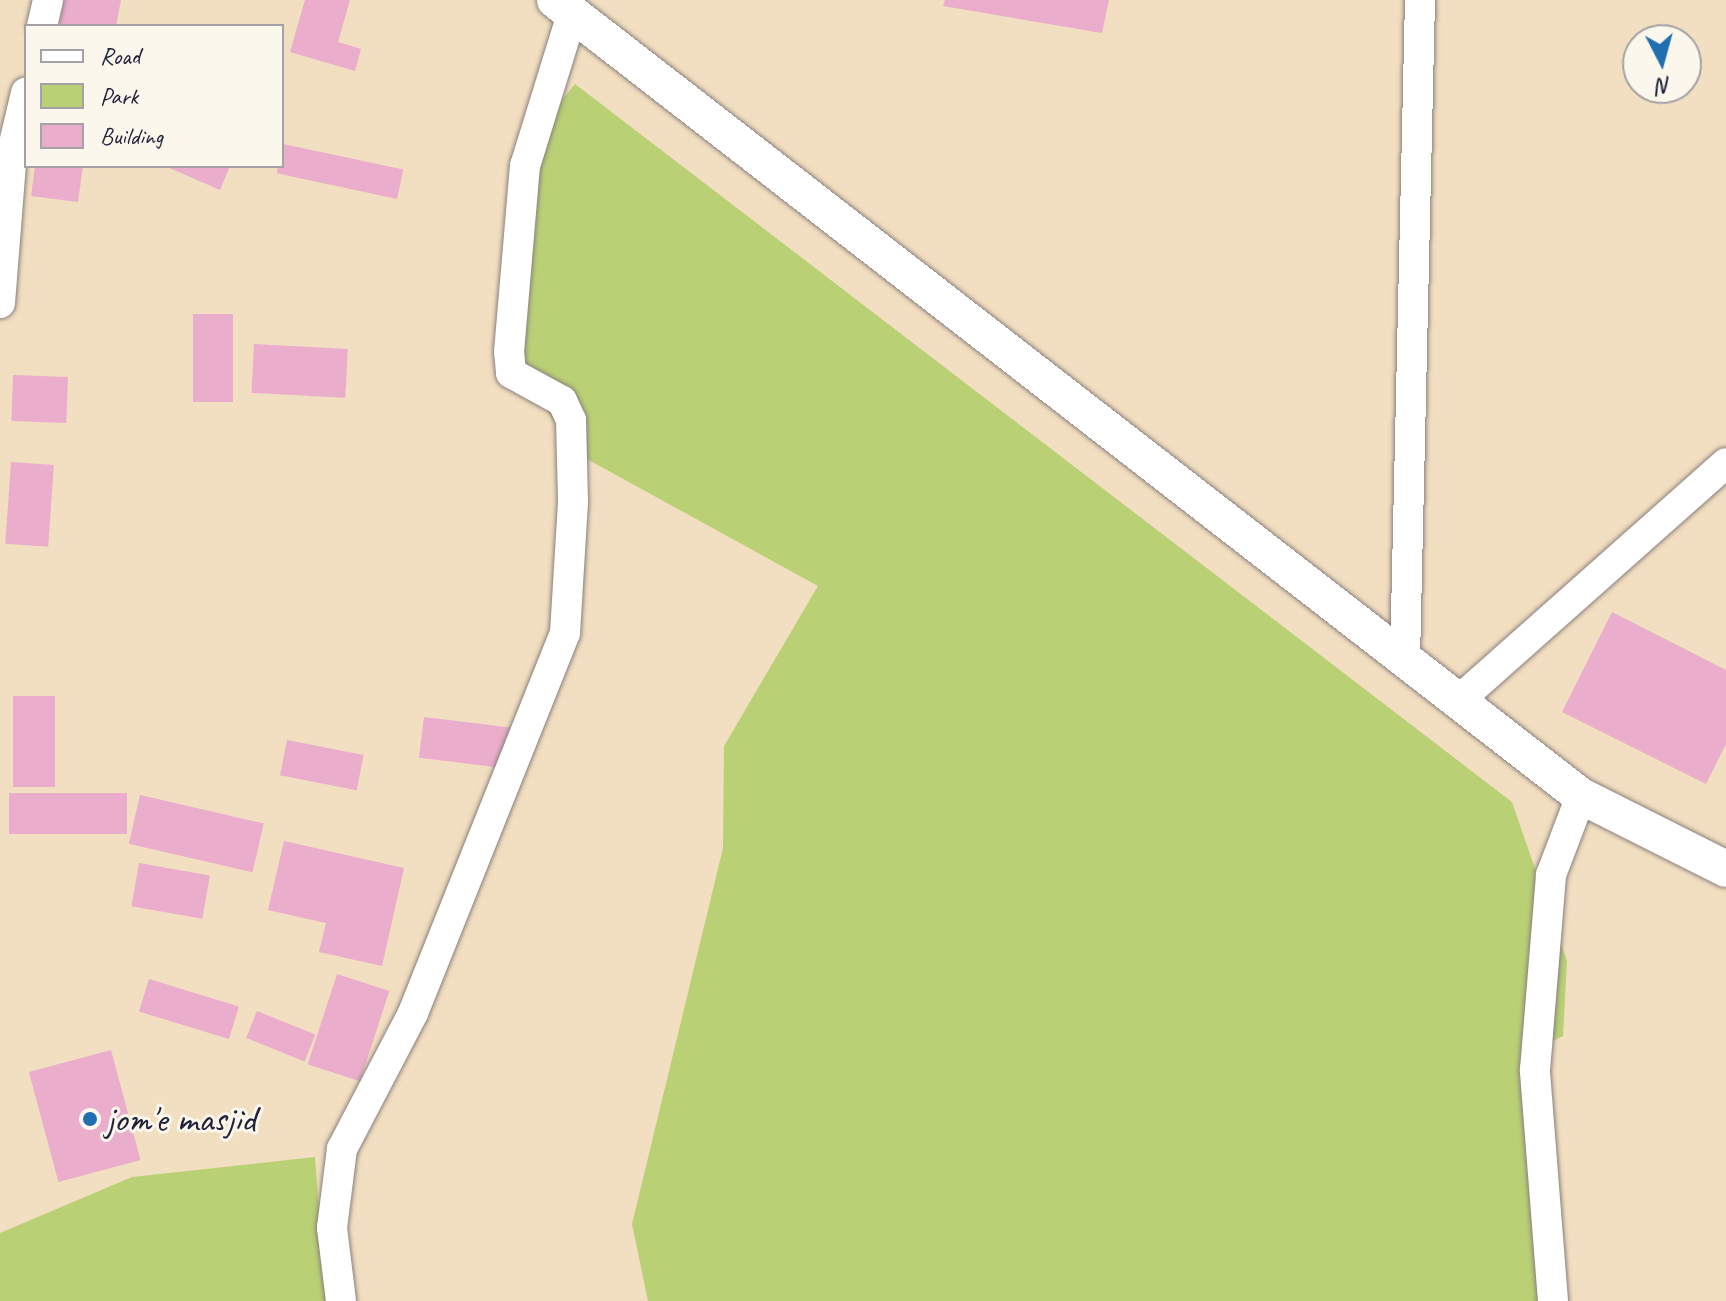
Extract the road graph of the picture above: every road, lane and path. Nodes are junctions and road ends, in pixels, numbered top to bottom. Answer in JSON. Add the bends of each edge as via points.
{"nodes":[{"id":1,"x":48,"y":0,"type":"edge"},
{"id":2,"x":1420,"y":0,"type":"edge"},
{"id":3,"x":564,"y":7,"type":"edge"},
{"id":4,"x":42,"y":24,"type":"edge"},
{"id":5,"x":24,"y":99,"type":"edge"},
{"id":6,"x":6,"y":152,"type":"edge"},
{"id":7,"x":0,"y":303,"type":"edge"},
{"id":8,"x":1726,"y":463,"type":"edge"},
{"id":9,"x":1405,"y":660,"type":"junction"},
{"id":10,"x":1458,"y":701,"type":"junction"},
{"id":11,"x":1581,"y":796,"type":"junction"},
{"id":12,"x":1726,"y":869,"type":"edge"},
{"id":13,"x":341,"y":1301,"type":"edge"},
{"id":14,"x":1553,"y":1301,"type":"edge"}],
"edges":[{"from":1,"to":4,"type":"street"},
{"from":2,"to":9,"type":"street"},
{"from":3,"to":9,"type":"street"},
{"from":3,"to":13,"type":"street","via":[[525,166],[509,352],[511,373],[562,401],[571,420],[573,501],[565,633],[413,1013],[342,1149],[332,1228]]},
{"from":5,"to":6,"type":"street"},
{"from":6,"to":7,"type":"street"},
{"from":8,"to":10,"type":"street"},
{"from":9,"to":10,"type":"street"},
{"from":10,"to":11,"type":"street"},
{"from":11,"to":12,"type":"street"},
{"from":11,"to":14,"type":"street","via":[[1551,875],[1535,1070]]}]}
